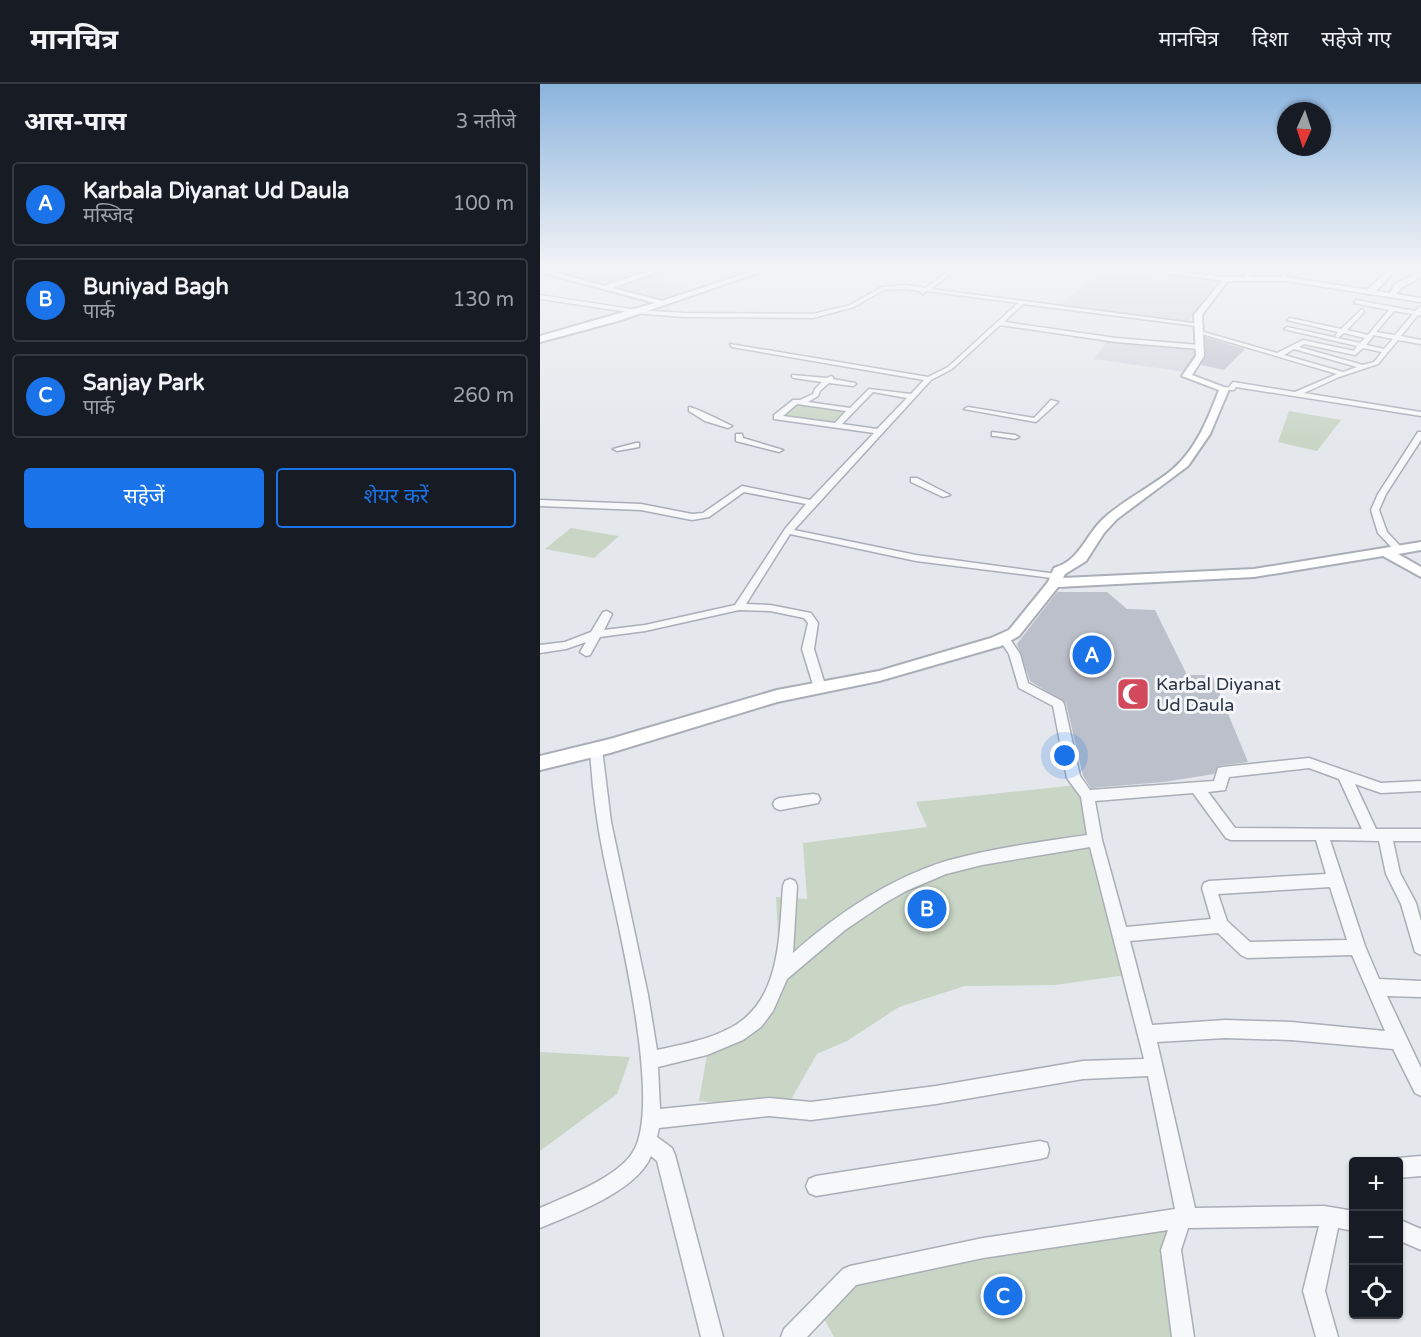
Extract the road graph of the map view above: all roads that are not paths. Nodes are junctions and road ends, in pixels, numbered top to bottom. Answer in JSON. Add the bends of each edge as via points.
{"nodes":[{"id":1,"x":588,"y":326,"type":"edge"},
{"id":2,"x":995,"y":326,"type":"edge"},
{"id":3,"x":1023,"y":326,"type":"edge"},
{"id":4,"x":1187,"y":326,"type":"edge"},
{"id":5,"x":1321,"y":326,"type":"edge"},
{"id":6,"x":1347,"y":326,"type":"edge"},
{"id":7,"x":1378,"y":326,"type":"edge"},
{"id":8,"x":1410,"y":326,"type":"edge"},
{"id":9,"x":1197,"y":328,"type":"junction"},
{"id":10,"x":1287,"y":329,"type":"dead end"},
{"id":11,"x":1342,"y":331,"type":"junction"},
{"id":12,"x":1371,"y":335,"type":"junction"},
{"id":13,"x":1396,"y":337,"type":"junction"},
{"id":14,"x":1335,"y":339,"type":"junction"},
{"id":15,"x":540,"y":342,"type":"edge"},
{"id":16,"x":1421,"y":342,"type":"edge"},
{"id":17,"x":732,"y":345,"type":"dead end"},
{"id":18,"x":1362,"y":346,"type":"junction"},
{"id":19,"x":1199,"y":347,"type":"junction"},
{"id":20,"x":1292,"y":347,"type":"junction"},
{"id":21,"x":1328,"y":348,"type":"junction"},
{"id":22,"x":1386,"y":351,"type":"junction"},
{"id":23,"x":1317,"y":354,"type":"junction"},
{"id":24,"x":1278,"y":355,"type":"junction"},
{"id":25,"x":845,"y":366,"type":"junction"},
{"id":26,"x":1364,"y":367,"type":"junction"},
{"id":27,"x":1344,"y":374,"type":"junction"},
{"id":28,"x":794,"y":376,"type":"dead end"},
{"id":29,"x":929,"y":379,"type":"junction"},
{"id":30,"x":828,"y":381,"type":"junction"},
{"id":31,"x":853,"y":384,"type":"dead end"},
{"id":32,"x":1224,"y":389,"type":"junction"},
{"id":33,"x":1296,"y":394,"type":"junction"},
{"id":34,"x":913,"y":397,"type":"junction"},
{"id":35,"x":802,"y":402,"type":"junction"},
{"id":36,"x":1054,"y":402,"type":"dead end"},
{"id":37,"x":692,"y":409,"type":"dead end"},
{"id":38,"x":968,"y":409,"type":"dead end"},
{"id":39,"x":852,"y":410,"type":"junction"},
{"id":40,"x":1421,"y":414,"type":"edge"},
{"id":41,"x":728,"y":426,"type":"dead end"},
{"id":42,"x":836,"y":426,"type":"junction"},
{"id":43,"x":881,"y":432,"type":"junction"},
{"id":44,"x":995,"y":434,"type":"dead end"},
{"id":45,"x":1421,"y":434,"type":"edge"},
{"id":46,"x":739,"y":436,"type":"dead end"},
{"id":47,"x":1015,"y":437,"type":"dead end"},
{"id":48,"x":636,"y":445,"type":"dead end"},
{"id":49,"x":617,"y":449,"type":"dead end"},
{"id":50,"x":779,"y":450,"type":"dead end"},
{"id":51,"x":914,"y":480,"type":"dead end"},
{"id":52,"x":946,"y":495,"type":"dead end"},
{"id":53,"x":540,"y":503,"type":"edge"},
{"id":54,"x":812,"y":503,"type":"junction"},
{"id":55,"x":788,"y":531,"type":"junction"},
{"id":56,"x":1421,"y":546,"type":"edge"},
{"id":57,"x":1392,"y":551,"type":"junction"},
{"id":58,"x":1421,"y":573,"type":"edge"},
{"id":59,"x":1056,"y":580,"type":"junction"},
{"id":60,"x":739,"y":607,"type":"junction"},
{"id":61,"x":607,"y":614,"type":"dead end"},
{"id":62,"x":598,"y":634,"type":"junction"},
{"id":63,"x":1004,"y":639,"type":"junction"},
{"id":64,"x":540,"y":649,"type":"edge"},
{"id":65,"x":586,"y":652,"type":"dead end"},
{"id":66,"x":820,"y":688,"type":"junction"},
{"id":67,"x":596,"y":749,"type":"junction"},
{"id":68,"x":540,"y":763,"type":"edge"},
{"id":69,"x":1345,"y":777,"type":"junction"},
{"id":70,"x":1197,"y":788,"type":"junction"},
{"id":71,"x":1419,"y":789,"type":"edge"},
{"id":72,"x":1087,"y":796,"type":"junction"},
{"id":73,"x":813,"y":800,"type":"dead end"},
{"id":74,"x":780,"y":804,"type":"dead end"},
{"id":75,"x":1321,"y":834,"type":"junction"},
{"id":76,"x":1378,"y":835,"type":"junction"},
{"id":77,"x":1421,"y":835,"type":"edge"},
{"id":78,"x":1095,"y":840,"type":"junction"},
{"id":79,"x":1335,"y":880,"type":"junction"},
{"id":80,"x":790,"y":886,"type":"dead end"},
{"id":81,"x":1414,"y":905,"type":"edge"},
{"id":82,"x":1221,"y":925,"type":"junction"},
{"id":83,"x":1120,"y":935,"type":"junction"},
{"id":84,"x":1357,"y":947,"type":"junction"},
{"id":85,"x":1421,"y":947,"type":"edge"},
{"id":86,"x":784,"y":972,"type":"junction"},
{"id":87,"x":1374,"y":987,"type":"junction"},
{"id":88,"x":1421,"y":989,"type":"edge"},
{"id":89,"x":1146,"y":1034,"type":"junction"},
{"id":90,"x":1398,"y":1041,"type":"junction"},
{"id":91,"x":649,"y":1061,"type":"junction"},
{"id":92,"x":1155,"y":1067,"type":"junction"},
{"id":93,"x":1421,"y":1087,"type":"edge"},
{"id":94,"x":653,"y":1119,"type":"junction"},
{"id":95,"x":648,"y":1142,"type":"junction"},
{"id":96,"x":1040,"y":1150,"type":"dead end"},
{"id":97,"x":1421,"y":1166,"type":"edge"},
{"id":98,"x":1403,"y":1168,"type":"edge"},
{"id":99,"x":816,"y":1186,"type":"dead end"},
{"id":100,"x":1331,"y":1217,"type":"junction"},
{"id":101,"x":540,"y":1218,"type":"edge"},
{"id":102,"x":1181,"y":1218,"type":"junction"},
{"id":103,"x":1349,"y":1220,"type":"edge"},
{"id":104,"x":1403,"y":1231,"type":"edge"},
{"id":105,"x":1421,"y":1240,"type":"edge"},
{"id":106,"x":712,"y":1337,"type":"edge"},
{"id":107,"x":792,"y":1337,"type":"edge"},
{"id":108,"x":1183,"y":1337,"type":"edge"},
{"id":109,"x":1327,"y":1337,"type":"edge"}],
"edges":[{"from":1,"to":15,"type":"street"},
{"from":2,"to":29,"type":"street","via":[[950,368]]},
{"from":3,"to":19,"type":"street"},
{"from":4,"to":9,"type":"street"},
{"from":5,"to":11,"type":"street"},
{"from":6,"to":11,"type":"street"},
{"from":7,"to":12,"type":"street"},
{"from":8,"to":13,"type":"street"},
{"from":9,"to":19,"type":"street"},
{"from":9,"to":24,"type":"street"},
{"from":10,"to":14,"type":"street"},
{"from":11,"to":12,"type":"street"},
{"from":11,"to":14,"type":"street"},
{"from":12,"to":13,"type":"street"},
{"from":12,"to":18,"type":"street"},
{"from":13,"to":16,"type":"street"},
{"from":13,"to":22,"type":"street"},
{"from":14,"to":18,"type":"street"},
{"from":17,"to":25,"type":"street"},
{"from":18,"to":21,"type":"street","via":[[1355,354]]},
{"from":18,"to":22,"type":"street"},
{"from":19,"to":32,"type":"street","via":[[1200,356],[1187,376]]},
{"from":20,"to":21,"type":"street","via":[[1304,342]]},
{"from":20,"to":23,"type":"street"},
{"from":20,"to":24,"type":"street"},
{"from":21,"to":23,"type":"street"},
{"from":22,"to":26,"type":"street","via":[[1376,363]]},
{"from":23,"to":26,"type":"street"},
{"from":24,"to":27,"type":"street"},
{"from":25,"to":29,"type":"street"},
{"from":25,"to":30,"type":"street"},
{"from":26,"to":27,"type":"street"},
{"from":27,"to":33,"type":"street"},
{"from":28,"to":30,"type":"street"},
{"from":29,"to":34,"type":"street"},
{"from":30,"to":31,"type":"street"},
{"from":30,"to":35,"type":"street","via":[[816,395]]},
{"from":32,"to":33,"type":"street","via":[[1232,388],[1233,384]]},
{"from":32,"to":59,"type":"street","via":[[1215,415],[1177,470],[1103,526],[1087,553],[1071,569],[1059,571]]},
{"from":33,"to":40,"type":"street"},
{"from":34,"to":39,"type":"street","via":[[871,390]]},
{"from":34,"to":43,"type":"street"},
{"from":35,"to":39,"type":"street"},
{"from":35,"to":42,"type":"street","via":[[796,402],[777,417]]},
{"from":36,"to":38,"type":"street","via":[[1036,420]]},
{"from":37,"to":41,"type":"street"},
{"from":39,"to":42,"type":"street"},
{"from":42,"to":43,"type":"street"},
{"from":43,"to":54,"type":"street"},
{"from":44,"to":47,"type":"street"},
{"from":45,"to":57,"type":"street","via":[[1376,510]]},
{"from":46,"to":50,"type":"street"},
{"from":48,"to":49,"type":"street"},
{"from":51,"to":52,"type":"street"},
{"from":53,"to":54,"type":"street","via":[[641,507],[692,517],[706,515],[742,489]]},
{"from":54,"to":55,"type":"street"},
{"from":55,"to":59,"type":"street","via":[[916,558]]},
{"from":55,"to":60,"type":"street"},
{"from":56,"to":57,"type":"street"},
{"from":57,"to":58,"type":"street"},
{"from":57,"to":59,"type":"street","via":[[1254,573]]},
{"from":59,"to":63,"type":"street","via":[[1014,633]]},
{"from":60,"to":62,"type":"street"},
{"from":60,"to":66,"type":"street","via":[[807,615],[813,623],[808,650]]},
{"from":61,"to":62,"type":"street"},
{"from":62,"to":64,"type":"street"},
{"from":62,"to":65,"type":"street"},
{"from":63,"to":66,"type":"street"},
{"from":63,"to":72,"type":"street","via":[[1014,654],[1023,685],[1059,704],[1074,778]]},
{"from":66,"to":67,"type":"street","via":[[777,696]]},
{"from":67,"to":68,"type":"street"},
{"from":67,"to":91,"type":"street","via":[[604,823]]},
{"from":69,"to":70,"type":"street","via":[[1309,763],[1224,772],[1221,786]]},
{"from":69,"to":71,"type":"street","via":[[1381,788]]},
{"from":69,"to":76,"type":"street"},
{"from":70,"to":72,"type":"street"},
{"from":70,"to":75,"type":"street","via":[[1231,834]]},
{"from":72,"to":78,"type":"street"},
{"from":73,"to":74,"type":"street"},
{"from":75,"to":76,"type":"street"},
{"from":75,"to":79,"type":"street"},
{"from":76,"to":77,"type":"street"},
{"from":76,"to":81,"type":"street","via":[[1392,874]]},
{"from":78,"to":83,"type":"street"},
{"from":78,"to":86,"type":"street","via":[[982,859],[911,883],[820,938]]},
{"from":79,"to":82,"type":"street","via":[[1209,888]]},
{"from":79,"to":84,"type":"street"},
{"from":80,"to":86,"type":"street"},
{"from":81,"to":85,"type":"street"},
{"from":82,"to":83,"type":"street"},
{"from":82,"to":84,"type":"street","via":[[1247,950]]},
{"from":83,"to":89,"type":"street"},
{"from":84,"to":87,"type":"street"},
{"from":86,"to":91,"type":"street","via":[[773,998],[758,1017],[736,1034]]},
{"from":87,"to":88,"type":"street"},
{"from":87,"to":90,"type":"street"},
{"from":89,"to":90,"type":"street","via":[[1236,1029]]},
{"from":89,"to":92,"type":"street"},
{"from":90,"to":93,"type":"street"},
{"from":91,"to":94,"type":"street"},
{"from":92,"to":94,"type":"street","via":[[1083,1071],[811,1111],[769,1107]]},
{"from":92,"to":102,"type":"street","via":[[1185,1208]]},
{"from":94,"to":95,"type":"street"},
{"from":95,"to":101,"type":"street","via":[[640,1159],[620,1176]]},
{"from":95,"to":106,"type":"street","via":[[665,1155]]},
{"from":96,"to":99,"type":"street"},
{"from":97,"to":98,"type":"street"},
{"from":100,"to":102,"type":"street"},
{"from":100,"to":103,"type":"street"},
{"from":100,"to":109,"type":"street","via":[[1314,1291]]},
{"from":102,"to":107,"type":"street","via":[[983,1248],[850,1276]]},
{"from":102,"to":108,"type":"street","via":[[1171,1250]]},
{"from":104,"to":105,"type":"street"}]}
